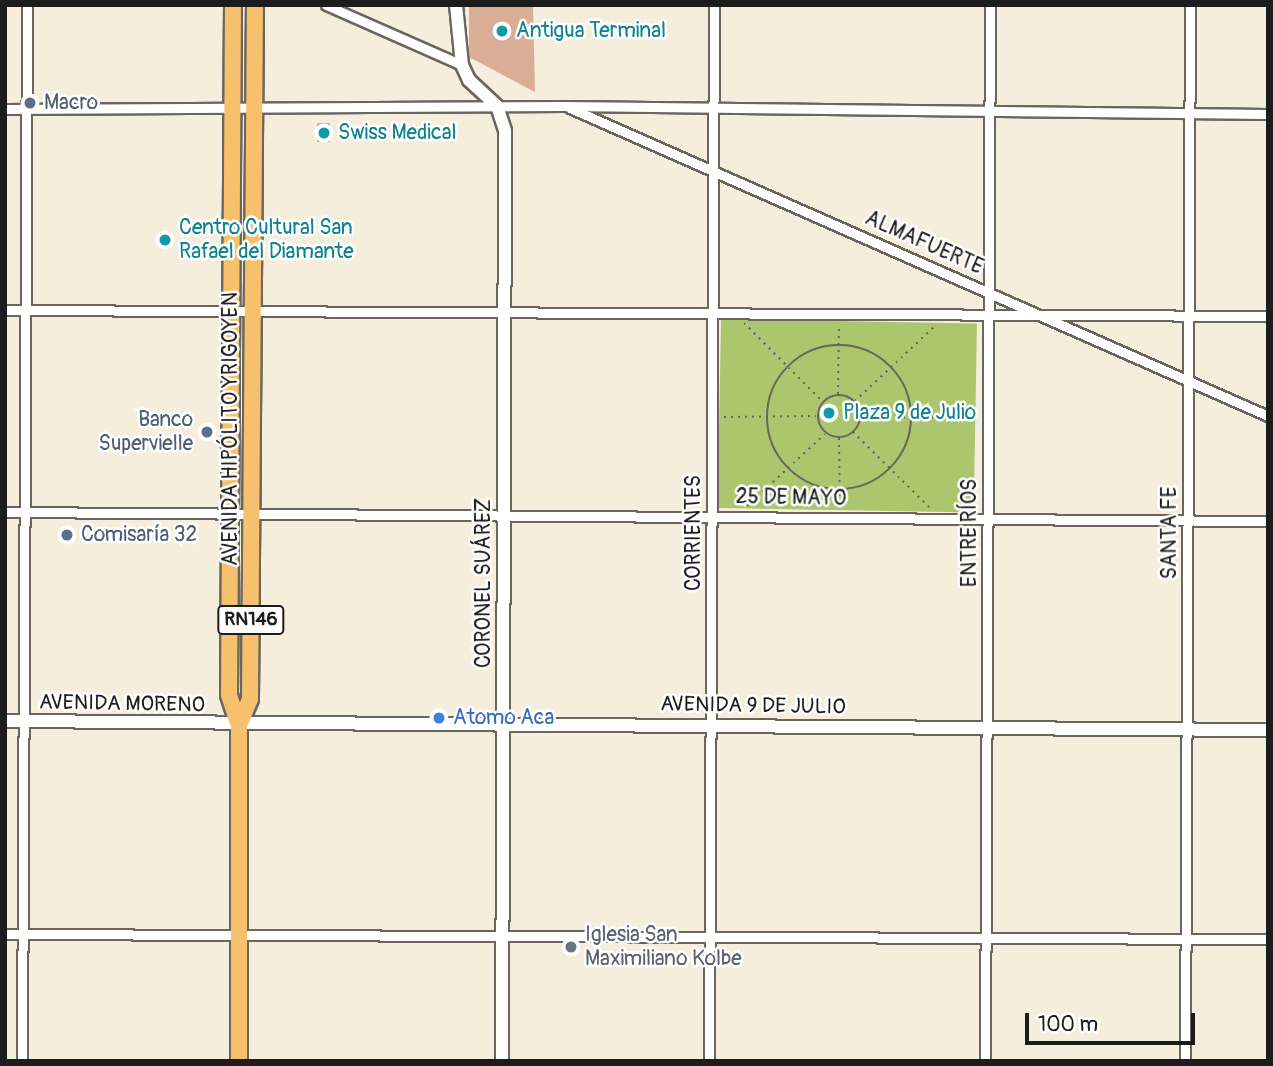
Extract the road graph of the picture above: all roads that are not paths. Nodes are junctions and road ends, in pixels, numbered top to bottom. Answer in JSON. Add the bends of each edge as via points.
{"nodes":[{"id":1,"x":27,"y":5,"type":"edge"},
{"id":2,"x":233,"y":5,"type":"edge"},
{"id":3,"x":255,"y":5,"type":"edge"},
{"id":4,"x":326,"y":5,"type":"edge"},
{"id":5,"x":456,"y":5,"type":"edge"},
{"id":6,"x":714,"y":5,"type":"edge"},
{"id":7,"x":990,"y":5,"type":"edge"},
{"id":8,"x":1190,"y":5,"type":"edge"},
{"id":9,"x":462,"y":65,"type":"junction"},
{"id":10,"x":497,"y":106,"type":"junction"},
{"id":11,"x":565,"y":106,"type":"junction"},
{"id":12,"x":5,"y":108,"type":"edge"},
{"id":13,"x":27,"y":108,"type":"junction"},
{"id":14,"x":715,"y":108,"type":"junction"},
{"id":15,"x":233,"y":109,"type":"junction"},
{"id":16,"x":254,"y":109,"type":"junction"},
{"id":17,"x":989,"y":113,"type":"junction"},
{"id":18,"x":1190,"y":113,"type":"junction"},
{"id":19,"x":1268,"y":114,"type":"edge"},
{"id":20,"x":714,"y":172,"type":"junction"},
{"id":21,"x":988,"y":292,"type":"junction"},
{"id":22,"x":5,"y":310,"type":"edge"},
{"id":23,"x":26,"y":310,"type":"junction"},
{"id":24,"x":232,"y":312,"type":"junction"},
{"id":25,"x":253,"y":312,"type":"junction"},
{"id":26,"x":504,"y":313,"type":"junction"},
{"id":27,"x":712,"y":313,"type":"junction"},
{"id":28,"x":988,"y":315,"type":"junction"},
{"id":29,"x":1188,"y":315,"type":"junction"},
{"id":30,"x":1268,"y":316,"type":"edge"},
{"id":31,"x":1044,"y":317,"type":"junction"},
{"id":32,"x":1187,"y":380,"type":"junction"},
{"id":33,"x":1268,"y":416,"type":"edge"},
{"id":34,"x":5,"y":512,"type":"edge"},
{"id":35,"x":24,"y":513,"type":"junction"},
{"id":36,"x":230,"y":513,"type":"junction"},
{"id":37,"x":251,"y":513,"type":"junction"},
{"id":38,"x":504,"y":513,"type":"junction"},
{"id":39,"x":712,"y":514,"type":"junction"},
{"id":40,"x":988,"y":519,"type":"junction"},
{"id":41,"x":1188,"y":520,"type":"junction"},
{"id":42,"x":1268,"y":521,"type":"edge"},
{"id":43,"x":5,"y":721,"type":"edge"},
{"id":44,"x":26,"y":721,"type":"junction"},
{"id":45,"x":503,"y":723,"type":"junction"},
{"id":46,"x":239,"y":725,"type":"junction"},
{"id":47,"x":712,"y":725,"type":"junction"},
{"id":48,"x":986,"y":728,"type":"junction"},
{"id":49,"x":1186,"y":729,"type":"junction"},
{"id":50,"x":1268,"y":730,"type":"edge"},
{"id":51,"x":5,"y":934,"type":"edge"},
{"id":52,"x":23,"y":934,"type":"junction"},
{"id":53,"x":238,"y":935,"type":"junction"},
{"id":54,"x":709,"y":935,"type":"junction"},
{"id":55,"x":503,"y":936,"type":"junction"},
{"id":56,"x":985,"y":938,"type":"junction"},
{"id":57,"x":1185,"y":938,"type":"junction"},
{"id":58,"x":1268,"y":939,"type":"edge"},
{"id":59,"x":22,"y":1061,"type":"edge"},
{"id":60,"x":239,"y":1061,"type":"edge"},
{"id":61,"x":502,"y":1061,"type":"edge"},
{"id":62,"x":709,"y":1061,"type":"edge"},
{"id":63,"x":985,"y":1061,"type":"edge"},
{"id":64,"x":1185,"y":1061,"type":"edge"}],
"edges":[{"from":1,"to":13,"type":"street"},
{"from":2,"to":15,"type":"highway","name":"AVENIDA HIPÓLITO YRIGOYEN","number":"RN146"},
{"from":3,"to":16,"type":"highway","name":"AVENIDA HIPÓLITO YRIGOYEN","number":"RN146"},
{"from":4,"to":9,"type":"street"},
{"from":5,"to":9,"type":"street"},
{"from":6,"to":14,"type":"street","name":"CORRIENTES"},
{"from":7,"to":17,"type":"street","name":"ENTRE RÍOS"},
{"from":8,"to":18,"type":"street","name":"SANTA FE"},
{"from":9,"to":10,"type":"street","via":[[470,80]]},
{"from":10,"to":11,"type":"street"},
{"from":10,"to":16,"type":"street"},
{"from":10,"to":26,"type":"street","name":"CORONEL SUÁREZ","via":[[505,131]]},
{"from":11,"to":14,"type":"street"},
{"from":11,"to":20,"type":"street","name":"ALMAFUERTE"},
{"from":12,"to":13,"type":"street"},
{"from":13,"to":15,"type":"street"},
{"from":13,"to":23,"type":"street"},
{"from":14,"to":17,"type":"street"},
{"from":14,"to":20,"type":"street","name":"CORRIENTES"},
{"from":15,"to":16,"type":"street"},
{"from":15,"to":24,"type":"highway","name":"AVENIDA HIPÓLITO YRIGOYEN","number":"RN146"},
{"from":16,"to":25,"type":"highway","name":"AVENIDA HIPÓLITO YRIGOYEN","number":"RN146"},
{"from":17,"to":18,"type":"street"},
{"from":17,"to":21,"type":"street","name":"ENTRE RÍOS"},
{"from":18,"to":19,"type":"street"},
{"from":18,"to":29,"type":"street","name":"SANTA FE"},
{"from":20,"to":21,"type":"street","name":"ALMAFUERTE"},
{"from":20,"to":27,"type":"street","name":"CORRIENTES"},
{"from":21,"to":28,"type":"street","name":"ENTRE RÍOS"},
{"from":21,"to":31,"type":"street","name":"ALMAFUERTE"},
{"from":22,"to":23,"type":"street"},
{"from":23,"to":24,"type":"street"},
{"from":23,"to":35,"type":"street"},
{"from":24,"to":25,"type":"street"},
{"from":24,"to":36,"type":"highway","name":"AVENIDA HIPÓLITO YRIGOYEN","number":"RN146"},
{"from":25,"to":26,"type":"street"},
{"from":25,"to":37,"type":"highway","name":"AVENIDA HIPÓLITO YRIGOYEN","number":"RN146"},
{"from":26,"to":27,"type":"street"},
{"from":26,"to":38,"type":"street","name":"CORONEL SUÁREZ"},
{"from":27,"to":28,"type":"street"},
{"from":27,"to":39,"type":"street","name":"CORRIENTES"},
{"from":28,"to":31,"type":"street"},
{"from":28,"to":40,"type":"street","name":"ENTRE RÍOS"},
{"from":29,"to":30,"type":"street"},
{"from":29,"to":31,"type":"street"},
{"from":29,"to":32,"type":"street","name":"SANTA FE"},
{"from":31,"to":32,"type":"street","name":"ALMAFUERTE"},
{"from":32,"to":33,"type":"street","name":"ALMAFUERTE"},
{"from":32,"to":41,"type":"street","name":"SANTA FE"},
{"from":34,"to":35,"type":"street","name":"25 DE MAYO"},
{"from":35,"to":36,"type":"street","name":"25 DE MAYO"},
{"from":35,"to":44,"type":"street"},
{"from":36,"to":37,"type":"street","name":"25 DE MAYO"},
{"from":36,"to":46,"type":"highway","name":"AVENIDA HIPÓLITO YRIGOYEN","number":"RN146","via":[[229,695]]},
{"from":37,"to":38,"type":"street","name":"25 DE MAYO"},
{"from":37,"to":46,"type":"highway","name":"AVENIDA HIPÓLITO YRIGOYEN","number":"RN146","via":[[250,699]]},
{"from":38,"to":39,"type":"street","name":"25 DE MAYO"},
{"from":38,"to":45,"type":"street","name":"CORONEL SUÁREZ"},
{"from":39,"to":40,"type":"street","name":"25 DE MAYO"},
{"from":39,"to":47,"type":"street","name":"CORRIENTES"},
{"from":40,"to":41,"type":"street","name":"25 DE MAYO"},
{"from":40,"to":48,"type":"street","name":"ENTRE RÍOS"},
{"from":41,"to":42,"type":"street","name":"25 DE MAYO"},
{"from":41,"to":49,"type":"street","name":"SANTA FE"},
{"from":43,"to":44,"type":"street","name":"AVENIDA MORENO"},
{"from":44,"to":46,"type":"street","name":"AVENIDA MORENO"},
{"from":44,"to":52,"type":"street"},
{"from":45,"to":46,"type":"street","name":"AVENIDA 9 DE JULIO"},
{"from":45,"to":47,"type":"street","name":"AVENIDA 9 DE JULIO"},
{"from":45,"to":55,"type":"street","name":"CORONEL SUÁREZ"},
{"from":46,"to":53,"type":"highway","name":"AVENIDA HIPÓLITO YRIGOYEN","number":"RN146"},
{"from":47,"to":48,"type":"street","name":"AVENIDA 9 DE JULIO"},
{"from":47,"to":54,"type":"street","name":"CORRIENTES"},
{"from":48,"to":49,"type":"street","name":"AVENIDA 9 DE JULIO"},
{"from":48,"to":56,"type":"street","name":"ENTRE RÍOS"},
{"from":49,"to":50,"type":"street","name":"AVENIDA 9 DE JULIO"},
{"from":49,"to":57,"type":"street","name":"SANTA FE"},
{"from":51,"to":52,"type":"street"},
{"from":52,"to":53,"type":"street"},
{"from":52,"to":59,"type":"street"},
{"from":53,"to":55,"type":"street"},
{"from":53,"to":60,"type":"highway","name":"AVENIDA HIPÓLITO YRIGOYEN","number":"RN146"},
{"from":54,"to":55,"type":"street"},
{"from":54,"to":56,"type":"street"},
{"from":54,"to":62,"type":"street","name":"CORRIENTES"},
{"from":55,"to":61,"type":"street","name":"CORONEL SUÁREZ"},
{"from":56,"to":57,"type":"street"},
{"from":56,"to":63,"type":"street","name":"ENTRE RÍOS"},
{"from":57,"to":58,"type":"street"},
{"from":57,"to":64,"type":"street","name":"SANTA FE"}]}
